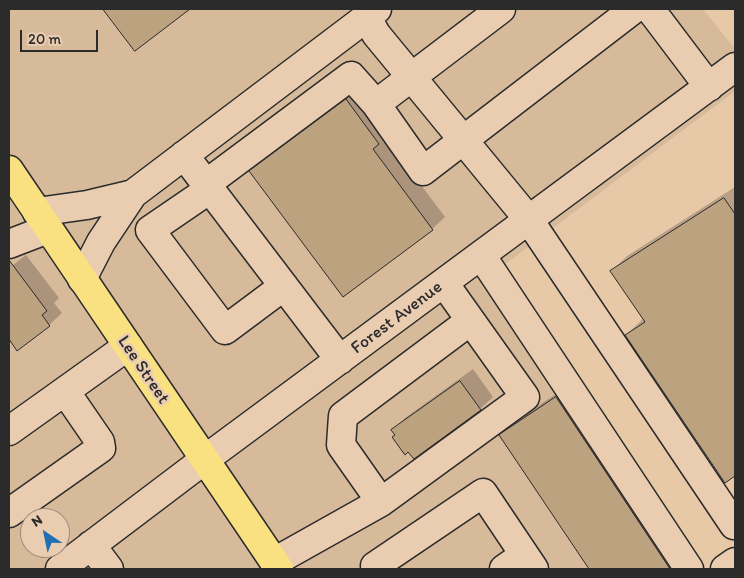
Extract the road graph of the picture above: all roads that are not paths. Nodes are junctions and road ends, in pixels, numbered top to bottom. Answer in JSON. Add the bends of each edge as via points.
{"nodes":[{"id":1,"x":501,"y":9,"type":"edge"},
{"id":2,"x":634,"y":9,"type":"edge"},
{"id":3,"x":650,"y":9,"type":"edge"},
{"id":4,"x":372,"y":13,"type":"edge"},
{"id":5,"x":735,"y":67,"type":"edge"},
{"id":6,"x":412,"y":77,"type":"junction"},
{"id":7,"x":708,"y":87,"type":"junction"},
{"id":8,"x":376,"y":104,"type":"junction"},
{"id":9,"x":464,"y":141,"type":"junction"},
{"id":10,"x":184,"y":156,"type":"junction"},
{"id":11,"x":9,"y":170,"type":"edge"},
{"id":12,"x":208,"y":187,"type":"junction"},
{"id":13,"x":132,"y":194,"type":"junction"},
{"id":14,"x":529,"y":220,"type":"junction"},
{"id":15,"x":43,"y":221,"type":"junction"},
{"id":16,"x":9,"y":244,"type":"edge"},
{"id":17,"x":481,"y":255,"type":"junction"},
{"id":18,"x":82,"y":279,"type":"junction"},
{"id":19,"x":444,"y":283,"type":"junction"},
{"id":20,"x":284,"y":286,"type":"junction"},
{"id":21,"x":470,"y":321,"type":"junction"},
{"id":22,"x":128,"y":346,"type":"junction"},
{"id":23,"x":340,"y":360,"type":"junction"},
{"id":24,"x":65,"y":391,"type":"junction"},
{"id":25,"x":9,"y":431,"type":"edge"},
{"id":26,"x":204,"y":460,"type":"junction"},
{"id":27,"x":381,"y":502,"type":"junction"},
{"id":28,"x":9,"y":513,"type":"edge"},
{"id":29,"x":734,"y":525,"type":"dead end"},
{"id":30,"x":91,"y":545,"type":"junction"},
{"id":31,"x":735,"y":562,"type":"edge"},
{"id":32,"x":520,"y":564,"type":"edge"},
{"id":33,"x":277,"y":566,"type":"edge"},
{"id":34,"x":373,"y":568,"type":"edge"},
{"id":35,"x":60,"y":569,"type":"edge"},
{"id":36,"x":109,"y":569,"type":"edge"},
{"id":37,"x":689,"y":569,"type":"edge"},
{"id":38,"x":725,"y":569,"type":"edge"}],
"edges":[{"from":1,"to":6,"type":"street"},
{"from":2,"to":9,"type":"street"},
{"from":3,"to":7,"type":"street"},
{"from":4,"to":6,"type":"street","via":[[376,34]]},
{"from":4,"to":10,"type":"street"},
{"from":5,"to":7,"type":"street","name":"Forest Avenue"},
{"from":6,"to":8,"type":"street"},
{"from":6,"to":9,"type":"street"},
{"from":7,"to":14,"type":"street","name":"Forest Avenue"},
{"from":8,"to":9,"type":"street","via":[[423,172]]},
{"from":8,"to":12,"type":"street","via":[[351,76]]},
{"from":9,"to":14,"type":"street"},
{"from":10,"to":12,"type":"street"},
{"from":10,"to":13,"type":"street"},
{"from":11,"to":15,"type":"main road","name":"Lee Street"},
{"from":12,"to":20,"type":"street"},
{"from":12,"to":20,"type":"street","via":[[150,230],[225,330]]},
{"from":13,"to":15,"type":"street","via":[[87,205]]},
{"from":13,"to":18,"type":"street"},
{"from":14,"to":17,"type":"street","name":"Forest Avenue"},
{"from":14,"to":29,"type":"street"},
{"from":15,"to":16,"type":"street"},
{"from":15,"to":18,"type":"main road","name":"Lee Street"},
{"from":17,"to":19,"type":"street","name":"Forest Avenue"},
{"from":17,"to":37,"type":"street"},
{"from":18,"to":22,"type":"main road","name":"Lee Street"},
{"from":19,"to":21,"type":"street"},
{"from":19,"to":23,"type":"street","name":"Forest Avenue"},
{"from":20,"to":23,"type":"street"},
{"from":21,"to":27,"type":"street","via":[[343,416],[341,445]]},
{"from":21,"to":27,"type":"street","via":[[525,397]]},
{"from":22,"to":24,"type":"street"},
{"from":22,"to":26,"type":"main road","name":"Lee Street"},
{"from":23,"to":26,"type":"street","name":"Forest Avenue"},
{"from":24,"to":25,"type":"street"},
{"from":24,"to":28,"type":"street","via":[[101,448]]},
{"from":26,"to":30,"type":"street","name":"Forest Avenue"},
{"from":26,"to":33,"type":"main road","name":"Lee Street"},
{"from":27,"to":33,"type":"street"},
{"from":30,"to":35,"type":"street","name":"Forest Avenue"},
{"from":30,"to":36,"type":"street"},
{"from":31,"to":38,"type":"street"},
{"from":32,"to":34,"type":"street","via":[[483,493]]}]}
